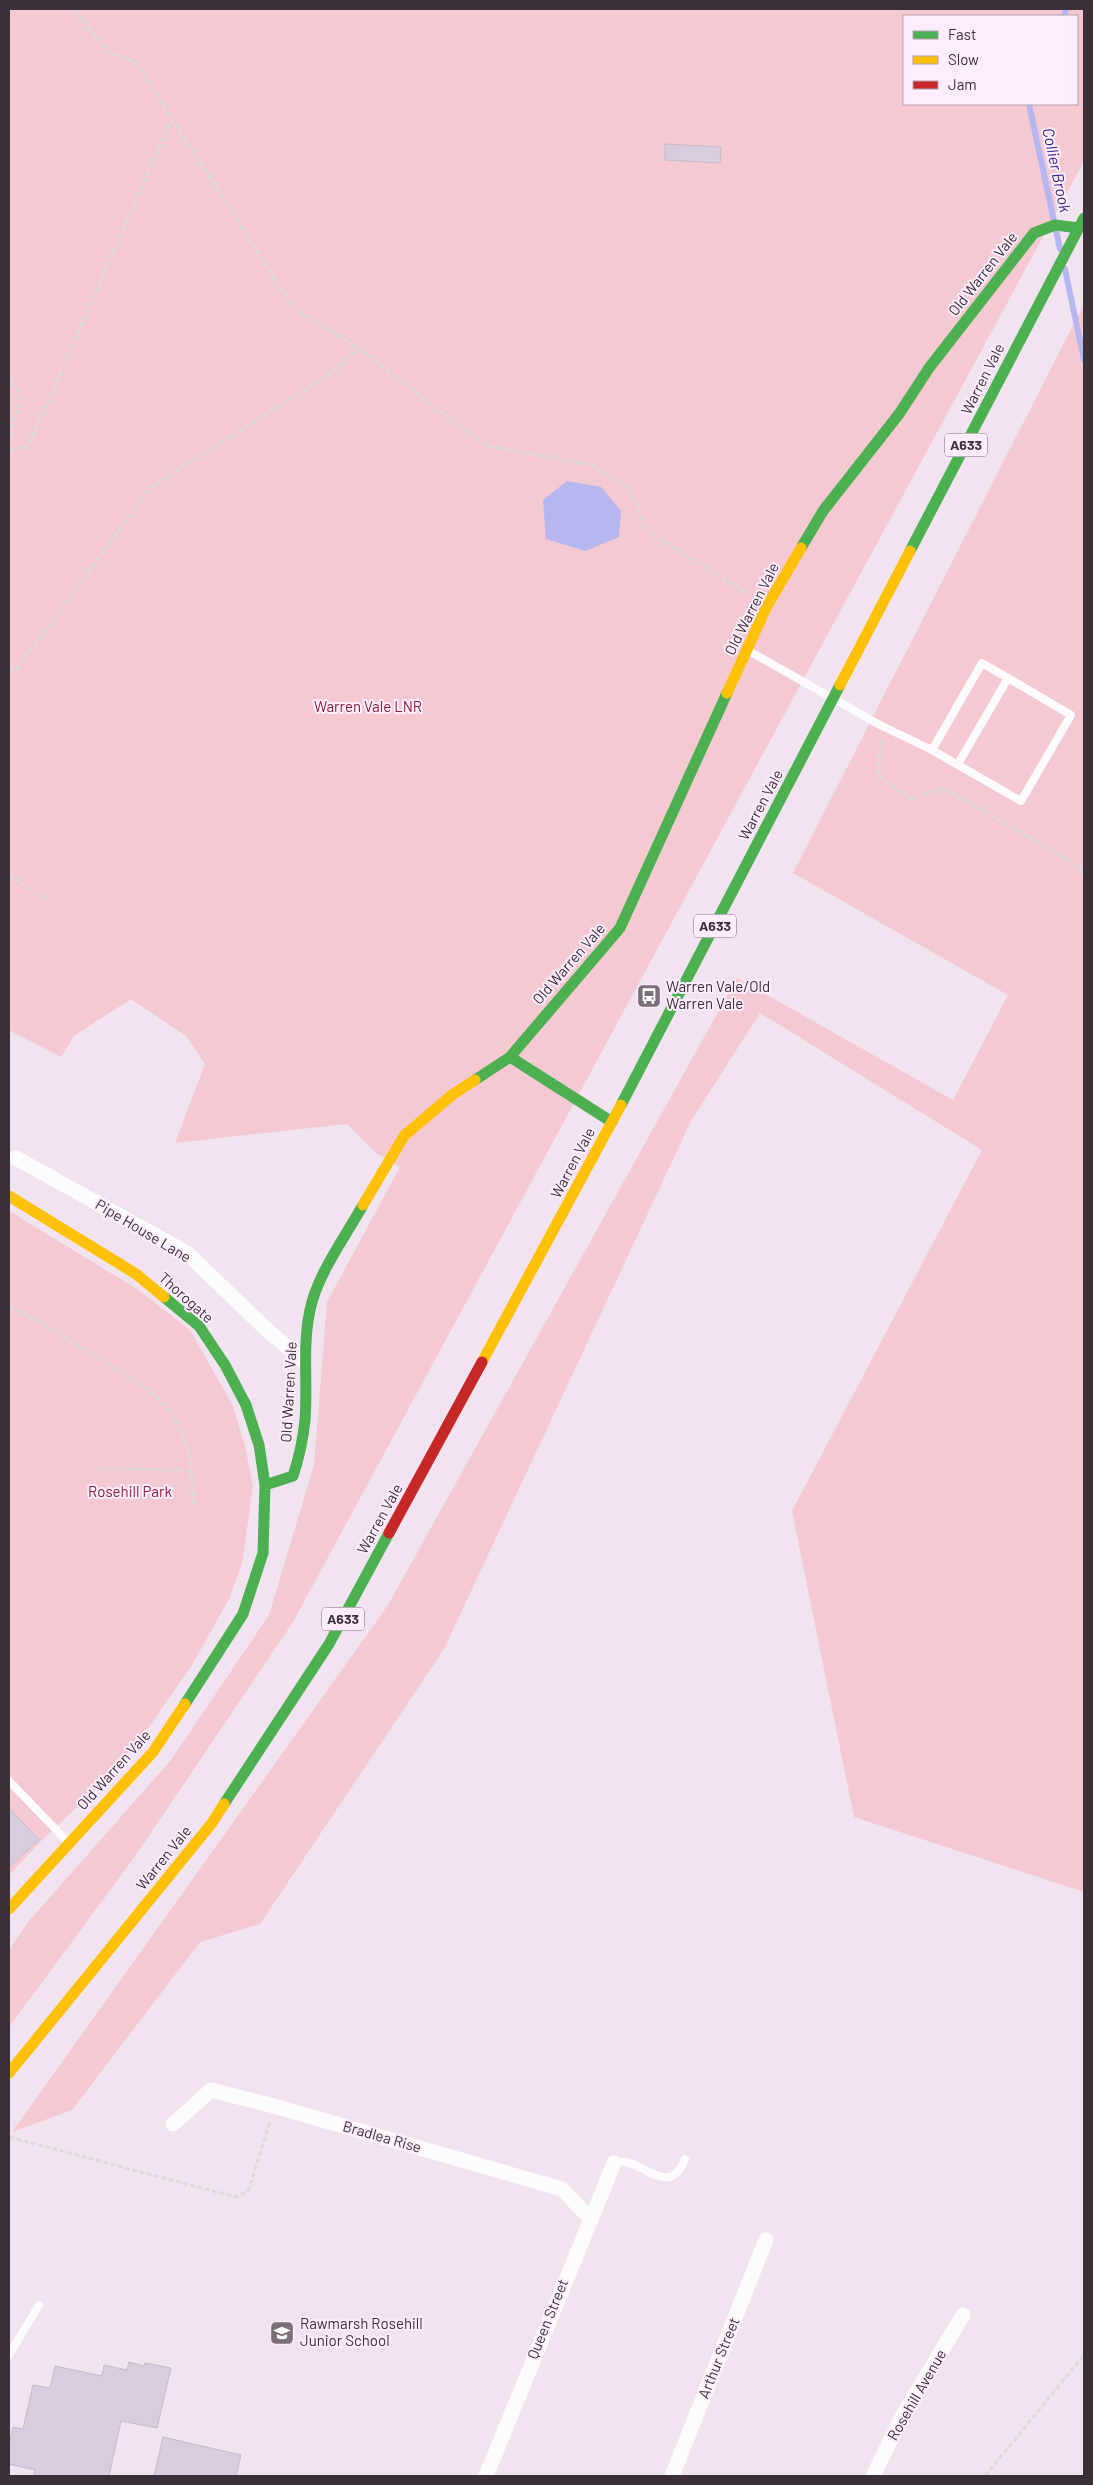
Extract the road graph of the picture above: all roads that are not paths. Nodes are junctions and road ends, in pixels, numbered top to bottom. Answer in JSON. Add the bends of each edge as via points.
{"nodes":[{"id":1,"x":1082,"y":223,"type":"edge"},
{"id":2,"x":747,"y":650,"type":"junction"},
{"id":3,"x":1008,"y":678,"type":"junction"},
{"id":4,"x":932,"y":750,"type":"junction"},
{"id":5,"x":958,"y":764,"type":"junction"},
{"id":6,"x":510,"y":1057,"type":"junction"},
{"id":7,"x":612,"y":1122,"type":"junction"},
{"id":8,"x":16,"y":1158,"type":"dead end"},
{"id":9,"x":9,"y":1196,"type":"edge"},
{"id":10,"x":304,"y":1361,"type":"junction"},
{"id":11,"x":265,"y":1485,"type":"junction"},
{"id":12,"x":9,"y":1781,"type":"edge"},
{"id":13,"x":68,"y":1842,"type":"junction"},
{"id":14,"x":9,"y":1909,"type":"edge"},
{"id":15,"x":9,"y":2072,"type":"edge"},
{"id":16,"x":173,"y":2124,"type":"dead end"},
{"id":17,"x":685,"y":2159,"type":"dead end"},
{"id":18,"x":614,"y":2163,"type":"joint"},
{"id":19,"x":590,"y":2218,"type":"junction"},
{"id":20,"x":766,"y":2240,"type":"dead end"},
{"id":21,"x":39,"y":2305,"type":"dead end"},
{"id":22,"x":963,"y":2314,"type":"dead end"},
{"id":23,"x":9,"y":2355,"type":"edge"},
{"id":24,"x":486,"y":2476,"type":"edge"},
{"id":25,"x":672,"y":2476,"type":"edge"},
{"id":26,"x":873,"y":2476,"type":"edge"}],
"edges":[{"from":1,"to":2,"type":"street","name":"Old Warren Vale","via":[[1055,225],[1034,233],[823,511],[767,606]]},
{"from":1,"to":7,"type":"street","name":"Warren Vale","number":"A633"},
{"from":2,"to":4,"type":"lane","via":[[880,725]]},
{"from":2,"to":6,"type":"street","name":"Old Warren Vale","via":[[620,928]]},
{"from":3,"to":4,"type":"lane","via":[[982,663]]},
{"from":3,"to":5,"type":"lane"},
{"from":3,"to":5,"type":"lane","via":[[1071,715],[1021,801]]},
{"from":4,"to":5,"type":"lane"},
{"from":6,"to":7,"type":"street"},
{"from":6,"to":10,"type":"street","name":"Old Warren Vale","via":[[452,1094],[404,1136],[327,1267],[310,1309]]},
{"from":7,"to":15,"type":"street","name":"Warren Vale","number":"A633","via":[[329,1644],[212,1823]]},
{"from":8,"to":10,"type":"street","name":"Pipe House Lane","via":[[186,1253]]},
{"from":9,"to":11,"type":"street","name":"Thorogate","via":[[136,1274],[199,1326],[246,1405],[259,1445]]},
{"from":10,"to":11,"type":"street","name":"Old Warren Vale","via":[[305,1419],[300,1454],[293,1476]]},
{"from":11,"to":13,"type":"street","name":"Old Warren Vale","via":[[263,1553],[243,1614],[153,1752]]},
{"from":12,"to":13,"type":"lane"},
{"from":13,"to":14,"type":"street","name":"Old Warren Vale"},
{"from":16,"to":19,"type":"street","name":"Bradlea Rise","via":[[211,2090],[562,2189]]},
{"from":17,"to":18,"type":"lane","via":[[681,2170],[670,2177],[624,2162]]},
{"from":18,"to":19,"type":"street","name":"Queen Street"},
{"from":19,"to":24,"type":"street","name":"Queen Street"},
{"from":20,"to":25,"type":"street","name":"Arthur Street"},
{"from":21,"to":23,"type":"lane"},
{"from":22,"to":26,"type":"street","name":"Rosehill Avenue","via":[[903,2415]]}]}
